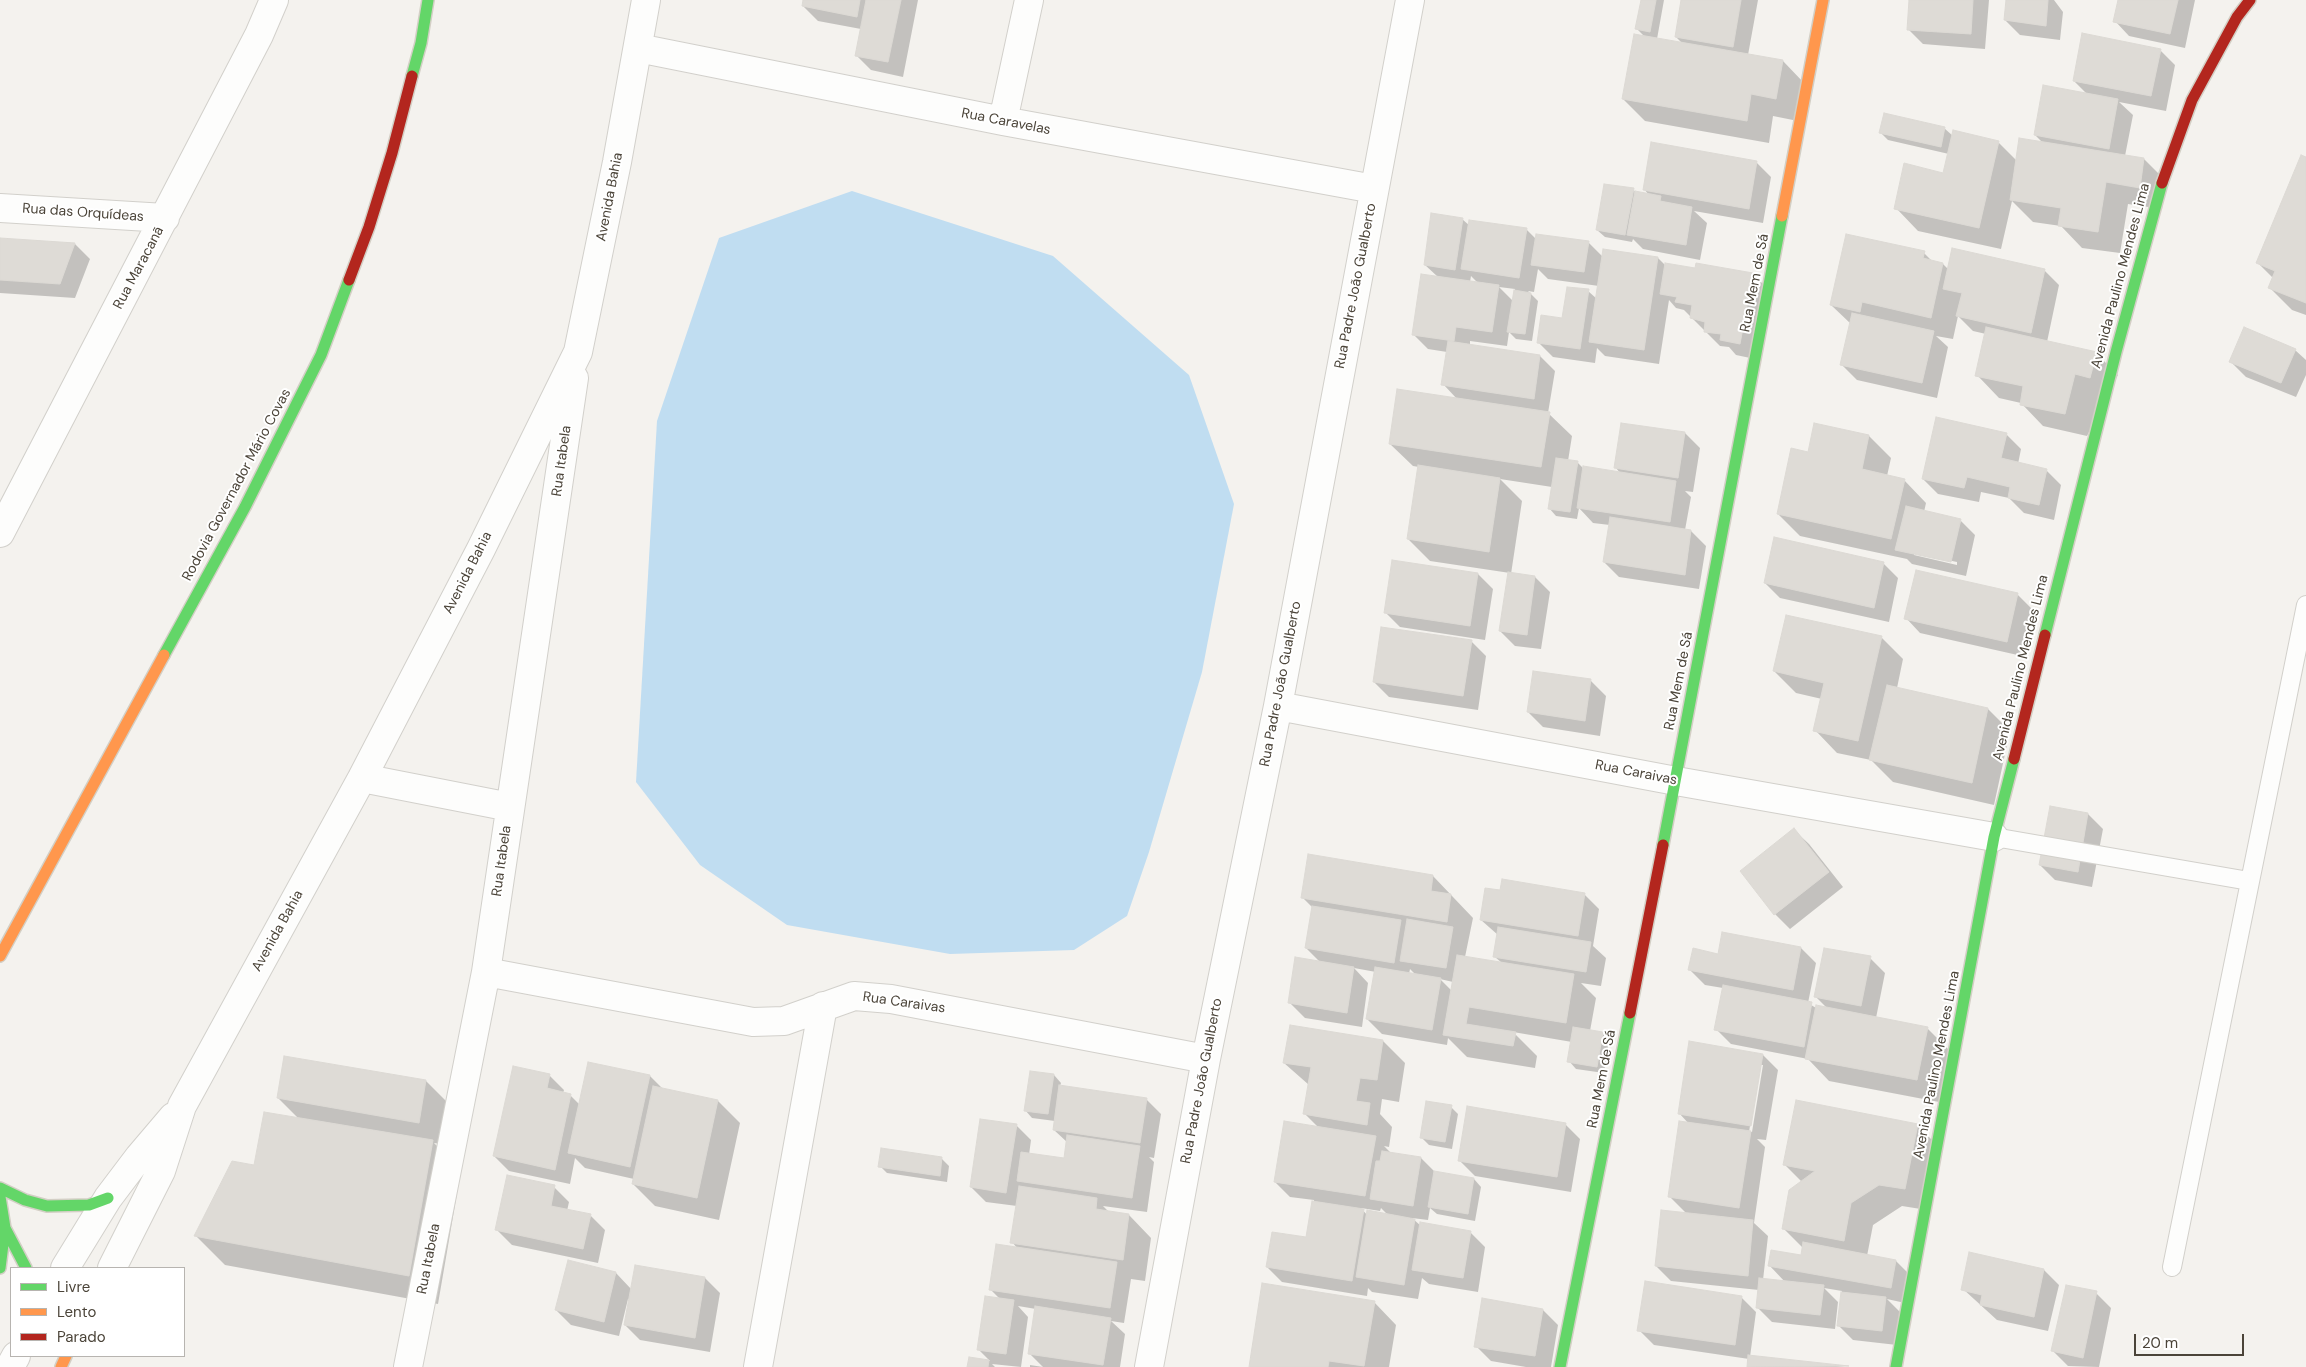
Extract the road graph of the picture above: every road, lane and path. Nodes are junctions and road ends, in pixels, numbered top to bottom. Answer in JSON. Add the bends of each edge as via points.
{"nodes":[{"id":1,"x":274,"y":0,"type":"edge"},
{"id":2,"x":428,"y":0,"type":"edge"},
{"id":3,"x":646,"y":0,"type":"edge"},
{"id":4,"x":1028,"y":0,"type":"edge"},
{"id":5,"x":1410,"y":0,"type":"edge"},
{"id":6,"x":1824,"y":0,"type":"edge"},
{"id":7,"x":2250,"y":0,"type":"edge"},
{"id":8,"x":638,"y":48,"type":"junction"},
{"id":9,"x":1003,"y":122,"type":"junction"},
{"id":10,"x":1374,"y":189,"type":"junction"},
{"id":11,"x":0,"y":208,"type":"edge"},
{"id":12,"x":165,"y":218,"type":"junction"},
{"id":13,"x":578,"y":352,"type":"junction"},
{"id":14,"x":0,"y":533,"type":"edge"},
{"id":15,"x":2306,"y":605,"type":"edge"},
{"id":16,"x":1278,"y":706,"type":"junction"},
{"id":17,"x":362,"y":778,"type":"junction"},
{"id":18,"x":1676,"y":781,"type":"junction"},
{"id":19,"x":510,"y":807,"type":"junction"},
{"id":20,"x":1994,"y":837,"type":"junction"},
{"id":21,"x":2249,"y":882,"type":"junction"},
{"id":22,"x":0,"y":953,"type":"edge"},
{"id":23,"x":486,"y":972,"type":"junction"},
{"id":24,"x":823,"y":1006,"type":"junction"},
{"id":25,"x":1206,"y":1059,"type":"junction"},
{"id":26,"x":150,"y":1164,"type":"junction"},
{"id":27,"x":0,"y":1188,"type":"edge"},
{"id":28,"x":0,"y":1198,"type":"edge"},
{"id":29,"x":108,"y":1198,"type":"junction"},
{"id":30,"x":5,"y":1228,"type":"junction"},
{"id":31,"x":25,"y":1267,"type":"edge"},
{"id":32,"x":66,"y":1267,"type":"edge"},
{"id":33,"x":112,"y":1267,"type":"edge"},
{"id":34,"x":2172,"y":1267,"type":"dead end"},
{"id":35,"x":0,"y":1268,"type":"edge"},
{"id":36,"x":408,"y":1367,"type":"edge"},
{"id":37,"x":758,"y":1367,"type":"edge"},
{"id":38,"x":1149,"y":1367,"type":"edge"},
{"id":39,"x":1560,"y":1367,"type":"edge"},
{"id":40,"x":1896,"y":1367,"type":"edge"}],
"edges":[{"from":1,"to":12,"type":"street","name":"Rua Maracanã"},
{"from":2,"to":22,"type":"main road","name":"Rodovia Governador Mário Covas","via":[[421,43],[370,227],[321,355],[245,508]]},
{"from":3,"to":8,"type":"street","name":"Avenida Bahia"},
{"from":4,"to":9,"type":"street"},
{"from":5,"to":10,"type":"street","name":"Rua Padre João Gualberto"},
{"from":6,"to":18,"type":"main road","name":"Rua Mem de Sá"},
{"from":7,"to":20,"type":"main road","name":"Avenida Paulino Mendes Lima","via":[[2237,17],[2192,100],[2157,196]]},
{"from":8,"to":9,"type":"street","name":"Rua Caravelas"},
{"from":8,"to":13,"type":"street","name":"Avenida Bahia"},
{"from":9,"to":10,"type":"street","name":"Rua Caravelas"},
{"from":10,"to":16,"type":"street","name":"Rua Padre João Gualberto"},
{"from":11,"to":12,"type":"street","name":"Rua das Orquídeas"},
{"from":12,"to":14,"type":"street","name":"Rua Maracanã"},
{"from":13,"to":17,"type":"street","name":"Avenida Bahia","via":[[481,549]]},
{"from":13,"to":19,"type":"street","name":"Rua Itabela"},
{"from":15,"to":21,"type":"lane"},
{"from":16,"to":18,"type":"street","name":"Rua Caraivas"},
{"from":16,"to":25,"type":"street","name":"Rua Padre João Gualberto"},
{"from":17,"to":19,"type":"street"},
{"from":17,"to":26,"type":"street","name":"Avenida Bahia"},
{"from":18,"to":20,"type":"street","name":"Rua Caraivas"},
{"from":18,"to":39,"type":"main road","name":"Rua Mem de Sá"},
{"from":19,"to":23,"type":"street","name":"Rua Itabela"},
{"from":20,"to":21,"type":"lane"},
{"from":20,"to":40,"type":"main road","name":"Avenida Paulino Mendes Lima"},
{"from":21,"to":34,"type":"lane"},
{"from":23,"to":24,"type":"street","name":"Rua Caraivas","via":[[753,1022],[784,1021]]},
{"from":23,"to":36,"type":"street","name":"Rua Itabela"},
{"from":24,"to":25,"type":"street","name":"Rua Caraivas","via":[[854,996],[891,999]]},
{"from":24,"to":37,"type":"street"},
{"from":25,"to":38,"type":"street","name":"Rua Padre João Gualberto"},
{"from":26,"to":29,"type":"street","name":"Avenida Bahia"},
{"from":26,"to":33,"type":"street","name":"Avenida Bahia"},
{"from":27,"to":29,"type":"main road","via":[[47,1206],[89,1205]]},
{"from":28,"to":30,"type":"main road"},
{"from":29,"to":32,"type":"street","name":"Avenida Bahia"},
{"from":30,"to":31,"type":"main road"},
{"from":30,"to":35,"type":"main road"}]}
